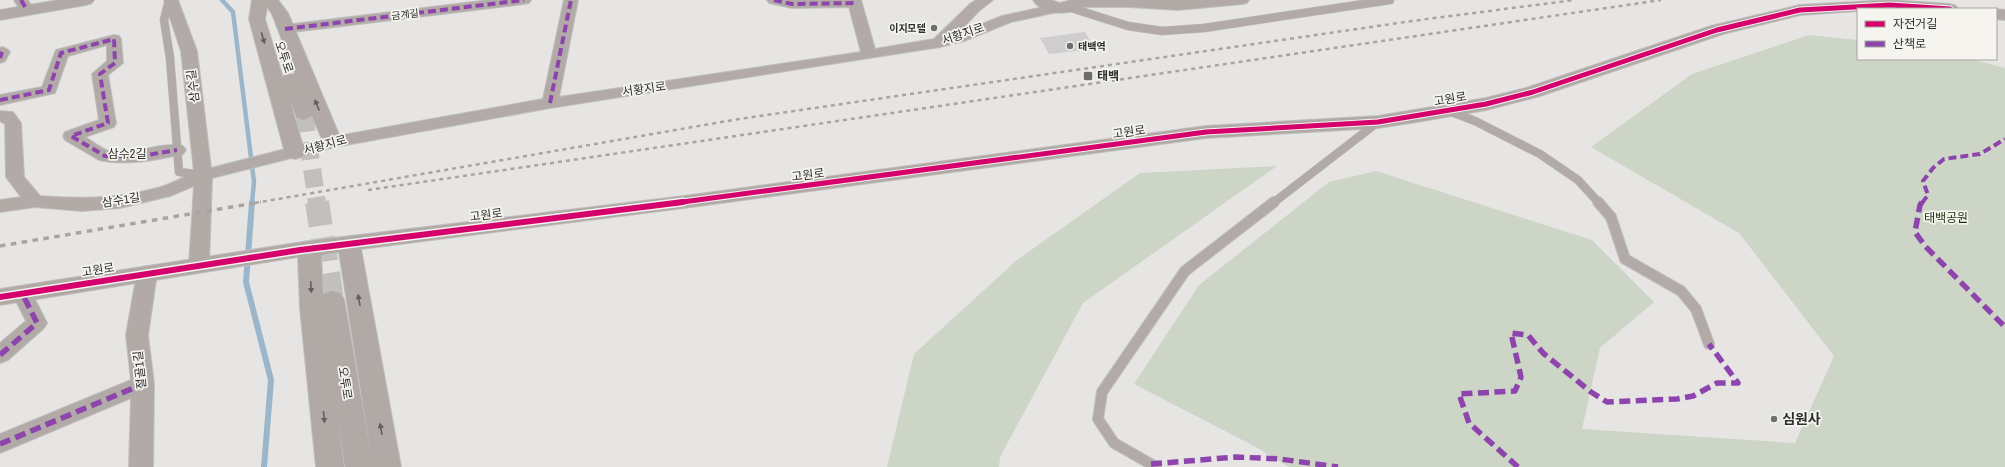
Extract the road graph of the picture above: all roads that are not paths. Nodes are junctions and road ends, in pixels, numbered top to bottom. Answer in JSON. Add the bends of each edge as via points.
{"nodes":[{"id":1,"x":86,"y":0,"type":"edge"},
{"id":2,"x":170,"y":0,"type":"edge"},
{"id":3,"x":260,"y":0,"type":"edge"},
{"id":4,"x":264,"y":0,"type":"edge"},
{"id":5,"x":270,"y":0,"type":"edge"},
{"id":6,"x":524,"y":0,"type":"edge"},
{"id":7,"x":571,"y":0,"type":"edge"},
{"id":8,"x":774,"y":0,"type":"edge"},
{"id":9,"x":986,"y":0,"type":"edge"},
{"id":10,"x":1033,"y":0,"type":"edge"},
{"id":11,"x":1041,"y":0,"type":"edge"},
{"id":12,"x":1115,"y":0,"type":"edge"},
{"id":13,"x":1146,"y":0,"type":"edge"},
{"id":14,"x":1242,"y":0,"type":"edge"},
{"id":15,"x":1390,"y":0,"type":"edge"},
{"id":16,"x":854,"y":2,"type":"edge"},
{"id":17,"x":1130,"y":3,"type":"junction"},
{"id":18,"x":1072,"y":4,"type":"edge"},
{"id":19,"x":24,"y":5,"type":"edge"},
{"id":20,"x":1178,"y":7,"type":"junction"},
{"id":21,"x":1921,"y":8,"type":"edge"},
{"id":22,"x":0,"y":15,"type":"edge"},
{"id":23,"x":1109,"y":20,"type":"junction"},
{"id":24,"x":992,"y":24,"type":"junction"},
{"id":25,"x":285,"y":29,"type":"junction"},
{"id":26,"x":940,"y":43,"type":"junction"},
{"id":27,"x":869,"y":56,"type":"junction"},
{"id":28,"x":0,"y":100,"type":"edge"},
{"id":29,"x":550,"y":103,"type":"junction"},
{"id":30,"x":1449,"y":111,"type":"junction"},
{"id":31,"x":304,"y":114,"type":"tunnel mouth"},
{"id":32,"x":0,"y":116,"type":"edge"},
{"id":33,"x":1378,"y":122,"type":"junction"},
{"id":34,"x":332,"y":142,"type":"junction"},
{"id":35,"x":177,"y":150,"type":"junction"},
{"id":36,"x":295,"y":153,"type":"junction"},
{"id":37,"x":203,"y":176,"type":"junction"},
{"id":38,"x":35,"y":201,"type":"junction"},
{"id":39,"x":0,"y":206,"type":"edge"},
{"id":40,"x":349,"y":243,"type":"junction"},
{"id":41,"x":305,"y":249,"type":"junction"},
{"id":42,"x":198,"y":265,"type":"junction"},
{"id":43,"x":147,"y":273,"type":"junction"},
{"id":44,"x":11,"y":295,"type":"edge"},
{"id":45,"x":332,"y":300,"type":"tunnel mouth"},
{"id":46,"x":1709,"y":344,"type":"dead end"},
{"id":47,"x":0,"y":355,"type":"edge"},
{"id":48,"x":143,"y":384,"type":"junction"},
{"id":49,"x":0,"y":444,"type":"edge"},
{"id":50,"x":141,"y":467,"type":"edge"},
{"id":51,"x":330,"y":467,"type":"edge"},
{"id":52,"x":359,"y":467,"type":"edge"},
{"id":53,"x":387,"y":467,"type":"edge"},
{"id":54,"x":1156,"y":467,"type":"edge"}],
"edges":[{"from":1,"to":19,"type":"street"},
{"from":2,"to":35,"type":"lane","via":[[164,20],[170,58]]},
{"from":2,"to":37,"type":"street","name":"삼수길","via":[[189,51]]},
{"from":3,"to":36,"type":"street","one_way":true,"via":[[257,18]]},
{"from":4,"to":31,"type":"street","name":"오투로"},
{"from":5,"to":25,"type":"street","via":[[280,13]]},
{"from":6,"to":25,"type":"street","name":"금계길"},
{"from":7,"to":29,"type":"street"},
{"from":8,"to":16,"type":"street","via":[[792,4]]},
{"from":9,"to":26,"type":"street","via":[[975,7]]},
{"from":10,"to":24,"type":"street"},
{"from":11,"to":18,"type":"street","via":[[1048,6]]},
{"from":12,"to":17,"type":"street"},
{"from":13,"to":20,"type":"lane"},
{"from":14,"to":20,"type":"street"},
{"from":15,"to":23,"type":"lane","via":[[1169,31],[1146,30]]},
{"from":16,"to":27,"type":"street"},
{"from":17,"to":18,"type":"street"},
{"from":17,"to":20,"type":"street"},
{"from":18,"to":23,"type":"lane"},
{"from":18,"to":23,"type":"lane"},
{"from":18,"to":24,"type":"street"},
{"from":19,"to":22,"type":"street"},
{"from":21,"to":30,"type":"street","name":"고원로","via":[[1863,6],[1800,10],[1717,30],[1533,92]]},
{"from":24,"to":26,"type":"street","name":"서황지로"},
{"from":34,"to":25,"type":"street","one_way":true},
{"from":26,"to":27,"type":"street","name":"서황지로"},
{"from":27,"to":29,"type":"street","name":"서황지로"},
{"from":28,"to":35,"type":"street","name":"삼수2길","via":[[49,90],[61,53],[114,39],[115,63],[100,74],[108,123],[70,136],[105,156],[141,156]]},
{"from":29,"to":34,"type":"street","name":"서황지로"},
{"from":30,"to":33,"type":"street","name":"고원로"},
{"from":30,"to":46,"type":"lane","via":[[1475,121],[1540,154],[1578,180],[1611,217],[1625,259],[1681,291],[1696,309]]},
{"from":32,"to":38,"type":"street","via":[[7,116],[12,122],[15,177]]},
{"from":33,"to":40,"type":"street","name":"고원로","via":[[1206,132],[692,201]]},
{"from":33,"to":54,"type":"lane","via":[[1185,271],[1102,392],[1098,419],[1114,444]]},
{"from":34,"to":36,"type":"street","name":"서황지로"},
{"from":35,"to":37,"type":"lane","via":[[179,172]]},
{"from":36,"to":37,"type":"street","name":"서황지로"},
{"from":37,"to":38,"type":"street","name":"삼수1길","via":[[164,192],[120,202],[82,204]]},
{"from":37,"to":42,"type":"street","name":"삼수길"},
{"from":38,"to":39,"type":"street","name":"삼수1길"},
{"from":40,"to":41,"type":"street","name":"고원로"},
{"from":53,"to":40,"type":"street","one_way":true},
{"from":41,"to":42,"type":"street","name":"고원로"},
{"from":41,"to":51,"type":"street","one_way":true},
{"from":42,"to":43,"type":"street","name":"고원로"},
{"from":43,"to":44,"type":"street","name":"고원로"},
{"from":43,"to":48,"type":"street","name":"절골1길","via":[[137,335]]},
{"from":44,"to":47,"type":"street","via":[[37,323]]},
{"from":45,"to":52,"type":"street","name":"오투로"},
{"from":48,"to":49,"type":"street"},
{"from":48,"to":50,"type":"street","name":"절골1길"}]}
